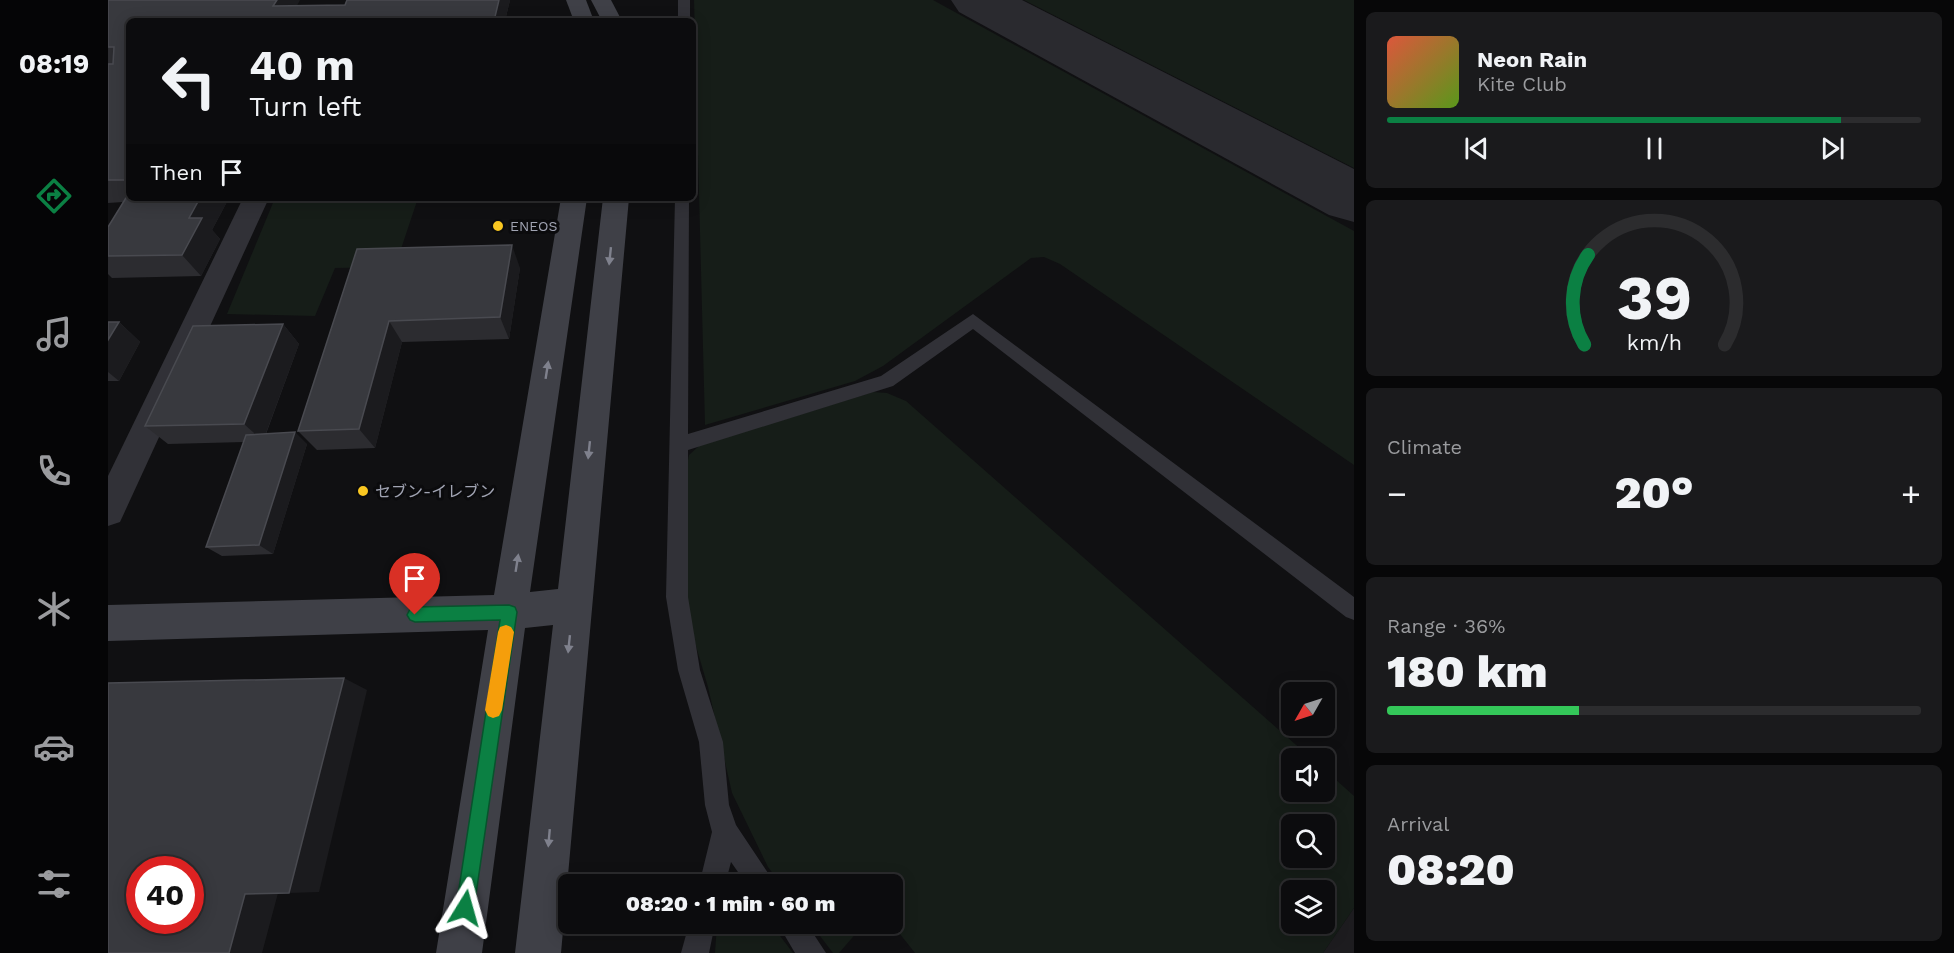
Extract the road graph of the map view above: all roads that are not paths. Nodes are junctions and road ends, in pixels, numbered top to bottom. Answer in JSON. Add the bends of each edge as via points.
{"nodes":[{"id":1,"x":576,"y":0,"type":"edge"},
{"id":2,"x":601,"y":0,"type":"edge"},
{"id":3,"x":684,"y":0,"type":"edge"},
{"id":4,"x":583,"y":18,"type":"edge"},
{"id":5,"x":610,"y":18,"type":"edge"},
{"id":6,"x":684,"y":18,"type":"edge"},
{"id":7,"x":255,"y":201,"type":"edge"},
{"id":8,"x":574,"y":201,"type":"edge"},
{"id":9,"x":616,"y":201,"type":"edge"},
{"id":10,"x":682,"y":201,"type":"edge"},
{"id":11,"x":679,"y":445,"type":"junction"},
{"id":12,"x":108,"y":511,"type":"edge"},
{"id":13,"x":573,"y":605,"type":"junction"},
{"id":14,"x":1354,"y":610,"type":"edge"},
{"id":15,"x":509,"y":612,"type":"junction"},
{"id":16,"x":108,"y":623,"type":"edge"},
{"id":17,"x":724,"y":832,"type":"junction"},
{"id":18,"x":714,"y":874,"type":"edge"},
{"id":19,"x":755,"y":874,"type":"edge"},
{"id":20,"x":700,"y":934,"type":"edge"},
{"id":21,"x":798,"y":934,"type":"edge"},
{"id":22,"x":459,"y":953,"type":"edge"},
{"id":23,"x":538,"y":953,"type":"edge"},
{"id":24,"x":695,"y":953,"type":"edge"},
{"id":25,"x":812,"y":953,"type":"edge"}],
"edges":[{"from":1,"to":4,"type":"street"},
{"from":2,"to":5,"type":"street"},
{"from":3,"to":6,"type":"lane"},
{"from":7,"to":12,"type":"street"},
{"from":15,"to":8,"type":"street","one_way":true},
{"from":9,"to":13,"type":"street","one_way":true},
{"from":10,"to":11,"type":"lane"},
{"from":11,"to":14,"type":"lane","via":[[887,381],[973,320]]},
{"from":11,"to":17,"type":"lane","via":[[677,597],[689,670],[711,742],[717,805]]},
{"from":13,"to":15,"type":"street"},
{"from":13,"to":23,"type":"street","one_way":true},
{"from":15,"to":16,"type":"street"},
{"from":15,"to":22,"type":"street"},
{"from":17,"to":18,"type":"lane"},
{"from":17,"to":19,"type":"lane"},
{"from":20,"to":24,"type":"lane"},
{"from":21,"to":25,"type":"lane"}]}
